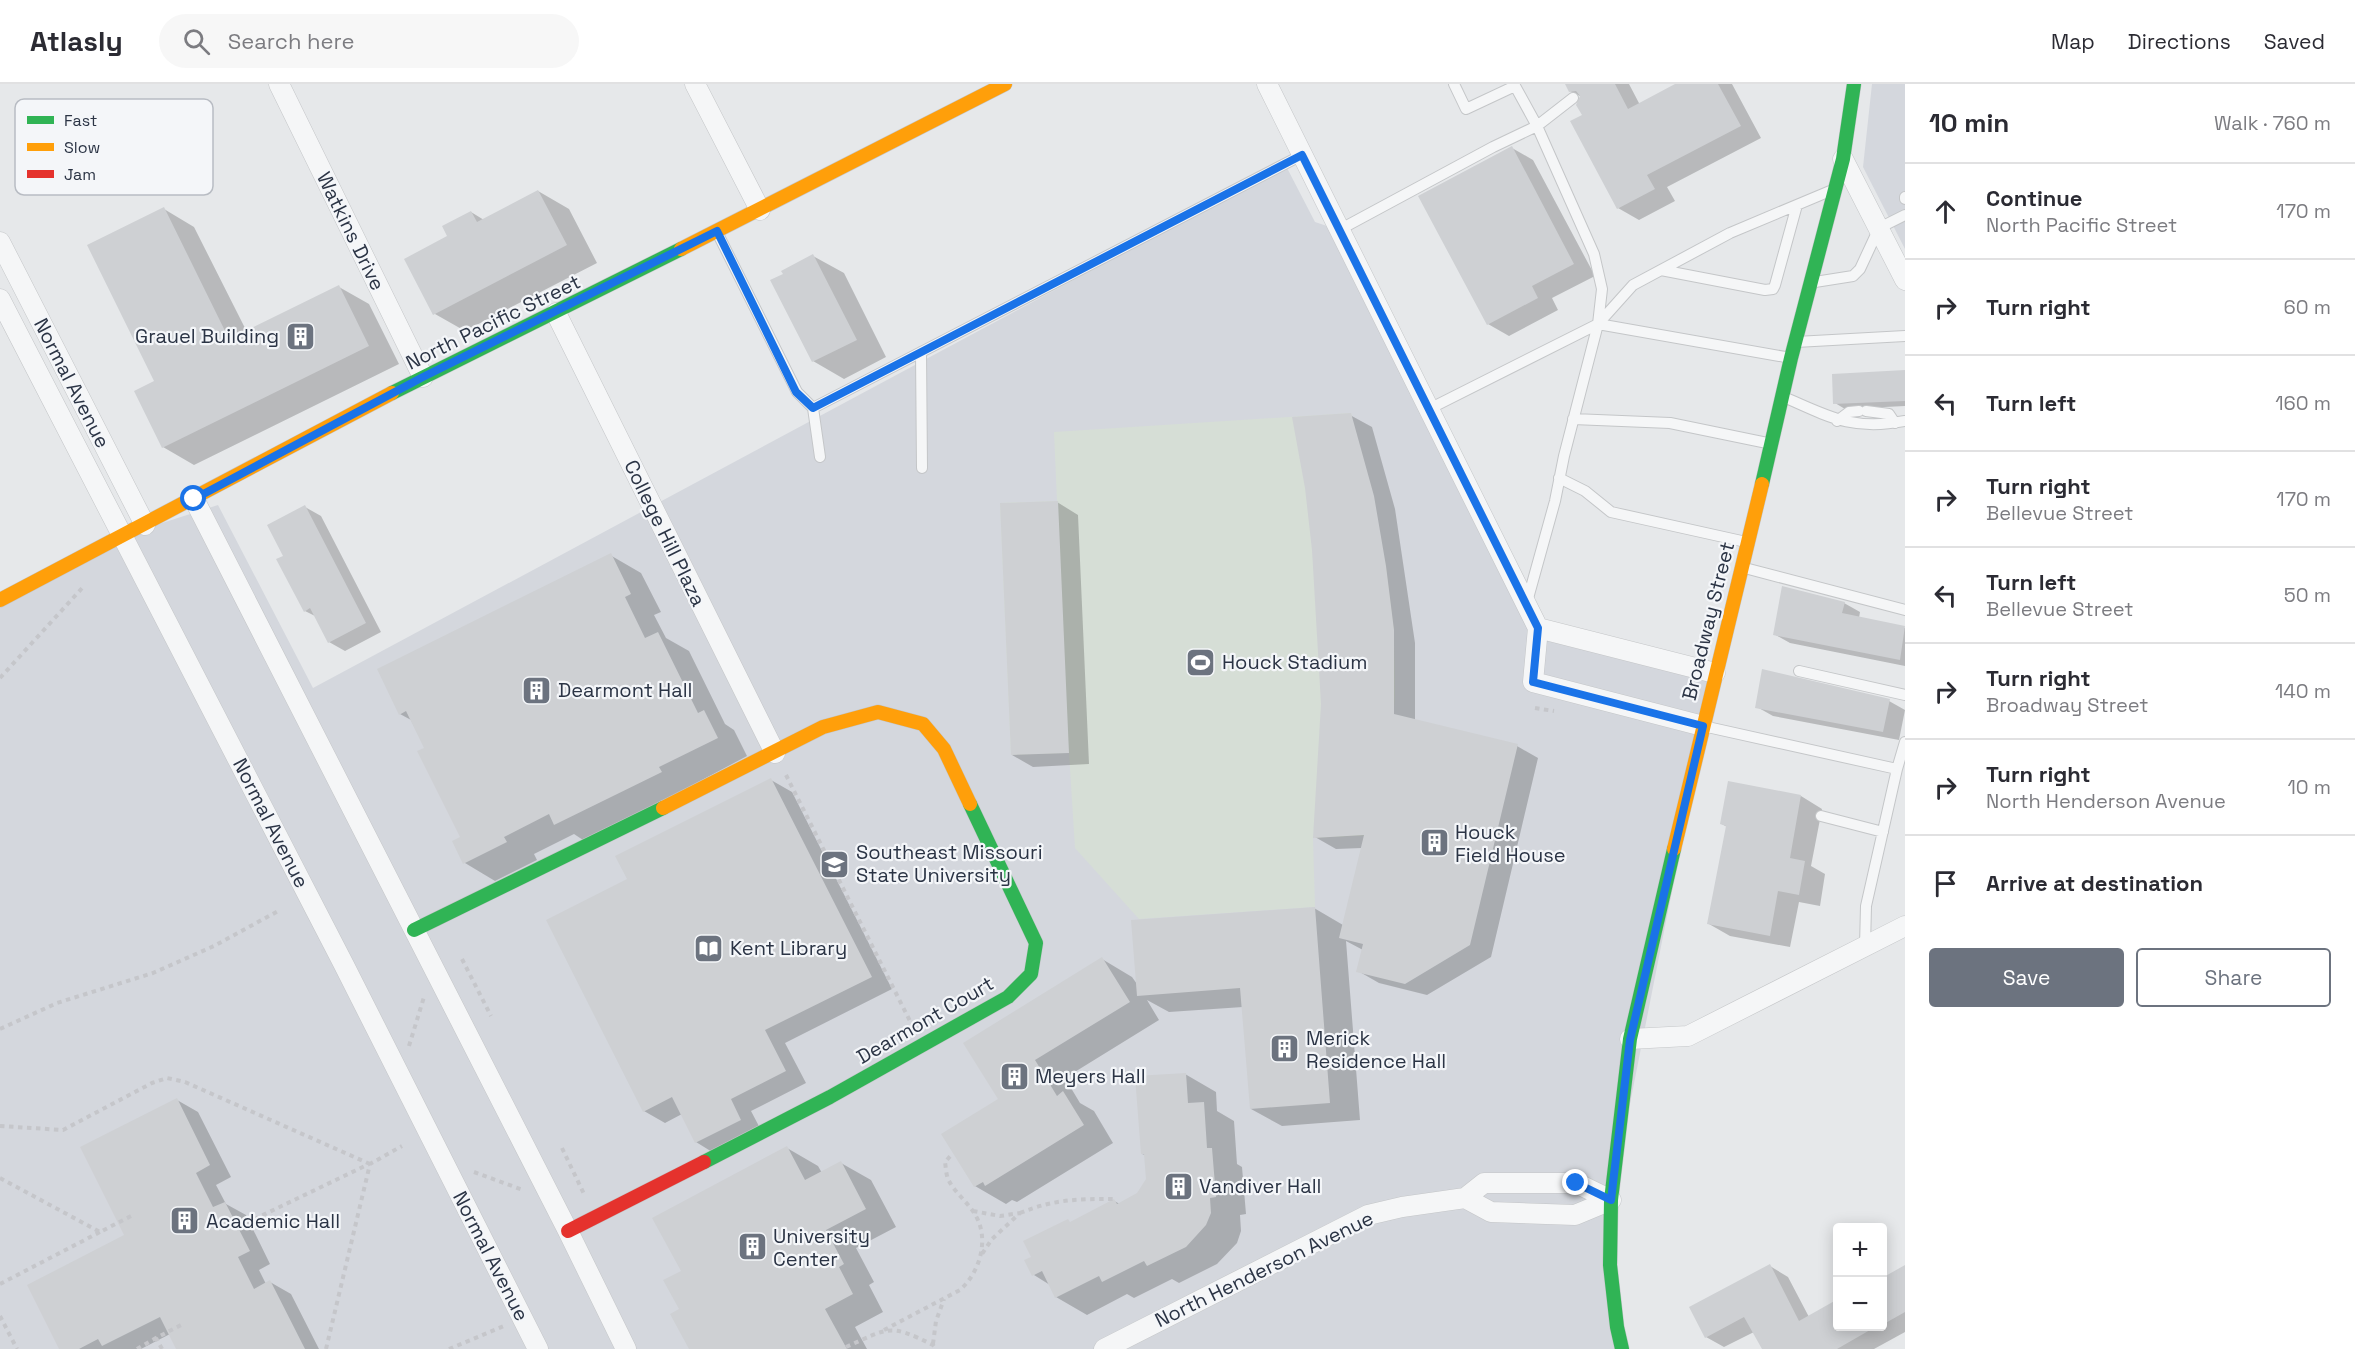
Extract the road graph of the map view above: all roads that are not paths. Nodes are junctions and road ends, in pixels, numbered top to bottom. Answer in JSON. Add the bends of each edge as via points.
{"nodes":[{"id":1,"x":279,"y":84,"type":"edge"},
{"id":2,"x":695,"y":84,"type":"edge"},
{"id":3,"x":1005,"y":84,"type":"edge"},
{"id":4,"x":1267,"y":84,"type":"edge"},
{"id":5,"x":1454,"y":84,"type":"edge"},
{"id":6,"x":1854,"y":84,"type":"edge"},
{"id":7,"x":1515,"y":85,"type":"edge"},
{"id":8,"x":1573,"y":98,"type":"dead end"},
{"id":9,"x":1537,"y":126,"type":"junction"},
{"id":10,"x":1302,"y":155,"type":"junction"},
{"id":11,"x":1843,"y":159,"type":"junction"},
{"id":12,"x":1835,"y":189,"type":"junction"},
{"id":13,"x":1797,"y":205,"type":"junction"},
{"id":14,"x":760,"y":210,"type":"junction"},
{"id":15,"x":1905,"y":215,"type":"edge"},
{"id":16,"x":1880,"y":228,"type":"junction"},
{"id":17,"x":1339,"y":230,"type":"junction"},
{"id":18,"x":717,"y":231,"type":"junction"},
{"id":19,"x":0,"y":242,"type":"edge"},
{"id":20,"x":1661,"y":270,"type":"junction"},
{"id":21,"x":1905,"y":280,"type":"edge"},
{"id":22,"x":1810,"y":282,"type":"junction"},
{"id":23,"x":0,"y":299,"type":"edge"},
{"id":24,"x":556,"y":313,"type":"junction"},
{"id":25,"x":1598,"y":324,"type":"junction"},
{"id":26,"x":1905,"y":336,"type":"edge"},
{"id":27,"x":1796,"y":342,"type":"junction"},
{"id":28,"x":921,"y":352,"type":"junction"},
{"id":29,"x":1791,"y":358,"type":"junction"},
{"id":30,"x":423,"y":377,"type":"junction"},
{"id":31,"x":1783,"y":397,"type":"junction"},
{"id":32,"x":813,"y":408,"type":"junction"},
{"id":33,"x":1429,"y":409,"type":"junction"},
{"id":34,"x":1573,"y":418,"type":"junction"},
{"id":35,"x":1837,"y":421,"type":"junction"},
{"id":36,"x":1900,"y":422,"type":"edge"},
{"id":37,"x":1772,"y":444,"type":"junction"},
{"id":38,"x":820,"y":458,"type":"dead end"},
{"id":39,"x":921,"y":468,"type":"dead end"},
{"id":40,"x":1559,"y":478,"type":"junction"},
{"id":41,"x":194,"y":499,"type":"junction"},
{"id":42,"x":145,"y":525,"type":"junction"},
{"id":43,"x":122,"y":536,"type":"junction"},
{"id":44,"x":1747,"y":542,"type":"junction"},
{"id":45,"x":1741,"y":567,"type":"junction"},
{"id":46,"x":0,"y":599,"type":"edge"},
{"id":47,"x":1526,"y":605,"type":"junction"},
{"id":48,"x":1905,"y":610,"type":"edge"},
{"id":49,"x":1538,"y":628,"type":"junction"},
{"id":50,"x":1799,"y":671,"type":"dead end"},
{"id":51,"x":1715,"y":673,"type":"junction"},
{"id":52,"x":1905,"y":695,"type":"edge"},
{"id":53,"x":1703,"y":726,"type":"junction"},
{"id":54,"x":1905,"y":742,"type":"edge"},
{"id":55,"x":775,"y":753,"type":"junction"},
{"id":56,"x":1897,"y":769,"type":"junction"},
{"id":57,"x":1821,"y":816,"type":"dead end"},
{"id":58,"x":1883,"y":832,"type":"junction"},
{"id":59,"x":1905,"y":926,"type":"edge"},
{"id":60,"x":414,"y":930,"type":"junction"},
{"id":61,"x":1865,"y":946,"type":"junction"},
{"id":62,"x":1630,"y":1040,"type":"junction"},
{"id":63,"x":1465,"y":1198,"type":"junction"},
{"id":64,"x":1611,"y":1200,"type":"junction"},
{"id":65,"x":568,"y":1231,"type":"junction"},
{"id":66,"x":538,"y":1349,"type":"edge"},
{"id":67,"x":626,"y":1349,"type":"edge"},
{"id":68,"x":1104,"y":1349,"type":"edge"},
{"id":69,"x":1622,"y":1349,"type":"edge"}],
"edges":[{"from":1,"to":30,"type":"street","name":"Watkins Drive"},
{"from":2,"to":14,"type":"street"},
{"from":3,"to":14,"type":"street","name":"North Pacific Street"},
{"from":4,"to":10,"type":"street"},
{"from":5,"to":7,"type":"lane","via":[[1466,109]]},
{"from":6,"to":11,"type":"street","name":"Broadway Street"},
{"from":7,"to":9,"type":"lane"},
{"from":8,"to":9,"type":"lane"},
{"from":9,"to":17,"type":"lane"},
{"from":9,"to":25,"type":"lane","via":[[1594,254],[1602,289]]},
{"from":10,"to":17,"type":"street"},
{"from":10,"to":28,"type":"lane"},
{"from":11,"to":12,"type":"street","name":"Broadway Street"},
{"from":11,"to":16,"type":"street"},
{"from":12,"to":13,"type":"lane"},
{"from":12,"to":22,"type":"street","name":"Broadway Street"},
{"from":13,"to":20,"type":"lane","via":[[1730,233]]},
{"from":13,"to":20,"type":"lane","via":[[1773,289]]},
{"from":14,"to":18,"type":"street","name":"North Pacific Street"},
{"from":15,"to":16,"type":"lane"},
{"from":16,"to":21,"type":"street"},
{"from":16,"to":22,"type":"lane","via":[[1853,276]]},
{"from":17,"to":33,"type":"street"},
{"from":18,"to":24,"type":"street","name":"North Pacific Street"},
{"from":18,"to":32,"type":"lane","via":[[796,392]]},
{"from":19,"to":42,"type":"street","name":"Normal Avenue"},
{"from":20,"to":25,"type":"lane","via":[[1633,285]]},
{"from":22,"to":27,"type":"street","name":"Broadway Street"},
{"from":23,"to":43,"type":"street","name":"Normal Avenue"},
{"from":24,"to":30,"type":"street","name":"North Pacific Street"},
{"from":24,"to":55,"type":"street","name":"College Hill Plaza"},
{"from":25,"to":29,"type":"lane"},
{"from":25,"to":33,"type":"lane"},
{"from":25,"to":34,"type":"lane"},
{"from":26,"to":27,"type":"lane"},
{"from":27,"to":29,"type":"street","name":"Broadway Street"},
{"from":28,"to":32,"type":"lane"},
{"from":28,"to":39,"type":"lane"},
{"from":29,"to":31,"type":"street","name":"Broadway Street"},
{"from":30,"to":41,"type":"street","name":"North Pacific Street"},
{"from":31,"to":35,"type":"lane"},
{"from":31,"to":37,"type":"street","name":"Broadway Street"},
{"from":32,"to":38,"type":"lane"},
{"from":33,"to":47,"type":"street"},
{"from":34,"to":37,"type":"lane","via":[[1670,423]]},
{"from":34,"to":40,"type":"lane"},
{"from":35,"to":36,"type":"lane"},
{"from":35,"to":36,"type":"lane","via":[[1849,412],[1862,411],[1889,414]]},
{"from":37,"to":44,"type":"street","name":"Broadway Street"},
{"from":40,"to":44,"type":"lane","via":[[1585,491],[1611,512]]},
{"from":40,"to":47,"type":"lane"},
{"from":41,"to":42,"type":"street","name":"North Pacific Street"},
{"from":41,"to":60,"type":"street"},
{"from":42,"to":43,"type":"street","name":"North Pacific Street"},
{"from":43,"to":46,"type":"street","name":"North Pacific Street"},
{"from":43,"to":66,"type":"street","name":"Normal Avenue"},
{"from":44,"to":45,"type":"street","name":"Broadway Street"},
{"from":45,"to":48,"type":"lane"},
{"from":45,"to":51,"type":"street","name":"Broadway Street"},
{"from":47,"to":49,"type":"street"},
{"from":49,"to":51,"type":"street"},
{"from":49,"to":53,"type":"street","via":[[1533,682]]},
{"from":50,"to":52,"type":"lane"},
{"from":51,"to":53,"type":"street","name":"Broadway Street"},
{"from":53,"to":56,"type":"lane"},
{"from":53,"to":62,"type":"street","name":"Broadway Street"},
{"from":54,"to":56,"type":"lane"},
{"from":55,"to":60,"type":"street","name":"Dearmont Court"},
{"from":55,"to":65,"type":"street","name":"Dearmont Court","via":[[823,727],[878,712],[923,724],[944,749],[1036,943],[1031,974],[1008,997],[830,1097]]},
{"from":56,"to":58,"type":"lane"},
{"from":57,"to":58,"type":"lane"},
{"from":58,"to":61,"type":"lane","via":[[1866,906]]},
{"from":59,"to":61,"type":"street"},
{"from":60,"to":65,"type":"street"},
{"from":61,"to":62,"type":"street","via":[[1688,1036]]},
{"from":62,"to":64,"type":"street","name":"Broadway Street"},
{"from":63,"to":64,"type":"street","via":[[1491,1212],[1575,1215]]},
{"from":63,"to":64,"type":"street","name":"North Henderson Avenue","via":[[1484,1183],[1576,1183]]},
{"from":63,"to":68,"type":"street","name":"North Henderson Avenue","via":[[1368,1215]]},
{"from":64,"to":69,"type":"street","name":"Broadway Street","via":[[1610,1265]]},
{"from":65,"to":67,"type":"street"}]}
